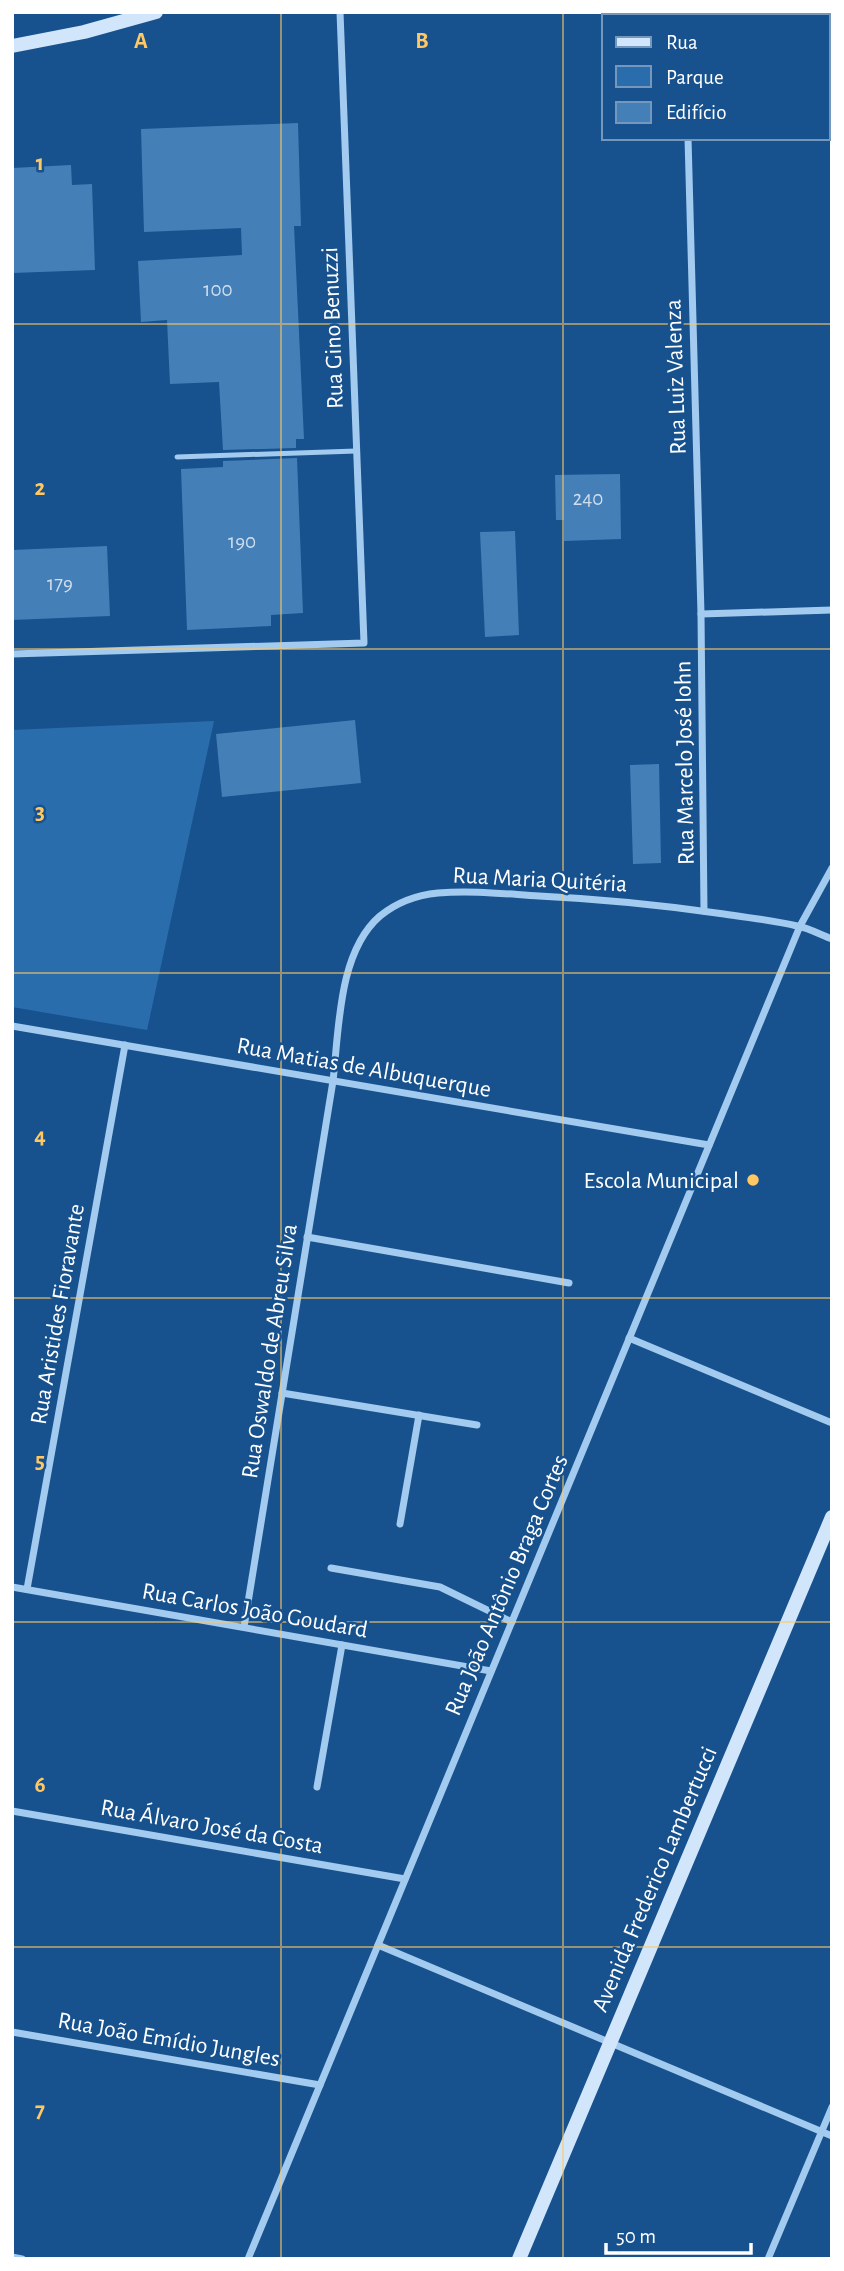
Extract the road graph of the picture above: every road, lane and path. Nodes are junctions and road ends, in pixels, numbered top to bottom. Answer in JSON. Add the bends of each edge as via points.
{"nodes":[{"id":1,"x":156,"y":12,"type":"edge"},
{"id":2,"x":340,"y":12,"type":"edge"},
{"id":3,"x":12,"y":46,"type":"edge"},
{"id":4,"x":688,"y":140,"type":"edge"},
{"id":5,"x":356,"y":452,"type":"junction"},
{"id":6,"x":177,"y":457,"type":"dead end"},
{"id":7,"x":832,"y":610,"type":"edge"},
{"id":8,"x":701,"y":614,"type":"junction"},
{"id":9,"x":12,"y":654,"type":"edge"},
{"id":10,"x":832,"y":869,"type":"edge"},
{"id":11,"x":704,"y":911,"type":"junction"},
{"id":12,"x":800,"y":926,"type":"junction"},
{"id":13,"x":832,"y":939,"type":"edge"},
{"id":14,"x":12,"y":1026,"type":"edge"},
{"id":15,"x":125,"y":1045,"type":"junction"},
{"id":16,"x":333,"y":1081,"type":"junction"},
{"id":17,"x":709,"y":1145,"type":"junction"},
{"id":18,"x":307,"y":1237,"type":"junction"},
{"id":19,"x":569,"y":1283,"type":"dead end"},
{"id":20,"x":629,"y":1338,"type":"junction"},
{"id":21,"x":282,"y":1393,"type":"junction"},
{"id":22,"x":419,"y":1415,"type":"junction"},
{"id":23,"x":832,"y":1423,"type":"edge"},
{"id":24,"x":477,"y":1424,"type":"dead end"},
{"id":25,"x":832,"y":1517,"type":"edge"},
{"id":26,"x":400,"y":1524,"type":"dead end"},
{"id":27,"x":331,"y":1568,"type":"dead end"},
{"id":28,"x":12,"y":1587,"type":"edge"},
{"id":29,"x":27,"y":1589,"type":"junction"},
{"id":30,"x":512,"y":1622,"type":"junction"},
{"id":31,"x":244,"y":1627,"type":"junction"},
{"id":32,"x":342,"y":1644,"type":"junction"},
{"id":33,"x":491,"y":1671,"type":"junction"},
{"id":34,"x":317,"y":1787,"type":"dead end"},
{"id":35,"x":12,"y":1811,"type":"edge"},
{"id":36,"x":405,"y":1879,"type":"junction"},
{"id":37,"x":378,"y":1945,"type":"junction"},
{"id":38,"x":12,"y":2032,"type":"edge"},
{"id":39,"x":610,"y":2043,"type":"junction"},
{"id":40,"x":320,"y":2085,"type":"junction"},
{"id":41,"x":832,"y":2107,"type":"edge"},
{"id":42,"x":821,"y":2132,"type":"junction"},
{"id":43,"x":832,"y":2136,"type":"edge"},
{"id":44,"x":12,"y":2257,"type":"edge"},
{"id":45,"x":22,"y":2259,"type":"edge"},
{"id":46,"x":248,"y":2259,"type":"edge"},
{"id":47,"x":519,"y":2259,"type":"edge"},
{"id":48,"x":768,"y":2259,"type":"edge"}],
"edges":[{"from":1,"to":3,"type":"street"},
{"from":2,"to":5,"type":"street","name":"Rua Gino Benuzzi"},
{"from":4,"to":8,"type":"street","name":"Rua Luiz Valenza"},
{"from":5,"to":6,"type":"lane"},
{"from":5,"to":9,"type":"street","name":"Rua Gino Benuzzi","via":[[363,643]]},
{"from":7,"to":8,"type":"street"},
{"from":8,"to":11,"type":"street","name":"Rua Marcelo José Iohn"},
{"from":10,"to":12,"type":"street","name":"Rua João Antônio Braga Cortes"},
{"from":11,"to":12,"type":"street","name":"Rua Maria Quitéria"},
{"from":11,"to":16,"type":"street","name":"Rua Maria Quitéria","via":[[466,892],[412,898],[379,917],[357,949],[343,993]]},
{"from":12,"to":13,"type":"street","name":"Rua Maria Quitéria"},
{"from":12,"to":17,"type":"street","name":"Rua João Antônio Braga Cortes"},
{"from":14,"to":15,"type":"street","name":"Rua Matias de Albuquerque"},
{"from":15,"to":16,"type":"street","name":"Rua Matias de Albuquerque"},
{"from":15,"to":29,"type":"street","name":"Rua Aristides Fioravante"},
{"from":16,"to":17,"type":"street","name":"Rua Matias de Albuquerque"},
{"from":16,"to":18,"type":"street","name":"Rua Oswaldo de Abreu Silva"},
{"from":17,"to":20,"type":"street","name":"Rua João Antônio Braga Cortes"},
{"from":18,"to":19,"type":"street"},
{"from":18,"to":21,"type":"street","name":"Rua Oswaldo de Abreu Silva"},
{"from":20,"to":23,"type":"street"},
{"from":20,"to":30,"type":"street","name":"Rua João Antônio Braga Cortes"},
{"from":21,"to":22,"type":"street"},
{"from":21,"to":31,"type":"street","name":"Rua Oswaldo de Abreu Silva"},
{"from":22,"to":24,"type":"street"},
{"from":22,"to":26,"type":"street"},
{"from":25,"to":39,"type":"street","name":"Avenida Frederico Lambertucci"},
{"from":27,"to":30,"type":"street","via":[[440,1587]]},
{"from":28,"to":29,"type":"street","name":"Rua Carlos João Goudard"},
{"from":29,"to":31,"type":"street","name":"Rua Carlos João Goudard"},
{"from":30,"to":33,"type":"street","name":"Rua João Antônio Braga Cortes"},
{"from":31,"to":32,"type":"street","name":"Rua Carlos João Goudard"},
{"from":32,"to":33,"type":"street","name":"Rua Carlos João Goudard"},
{"from":32,"to":34,"type":"street"},
{"from":33,"to":36,"type":"street","name":"Rua João Antônio Braga Cortes"},
{"from":35,"to":36,"type":"street","name":"Rua Álvaro José da Costa"},
{"from":36,"to":37,"type":"street","name":"Rua João Antônio Braga Cortes"},
{"from":37,"to":39,"type":"street"},
{"from":37,"to":40,"type":"street","name":"Rua João Antônio Braga Cortes"},
{"from":38,"to":40,"type":"street","name":"Rua João Emídio Jungles"},
{"from":39,"to":42,"type":"street"},
{"from":39,"to":47,"type":"street","name":"Avenida Frederico Lambertucci"},
{"from":40,"to":46,"type":"street","name":"Rua João Antônio Braga Cortes"},
{"from":41,"to":42,"type":"street"},
{"from":42,"to":43,"type":"street"},
{"from":42,"to":48,"type":"street"},
{"from":44,"to":45,"type":"street"}]}
